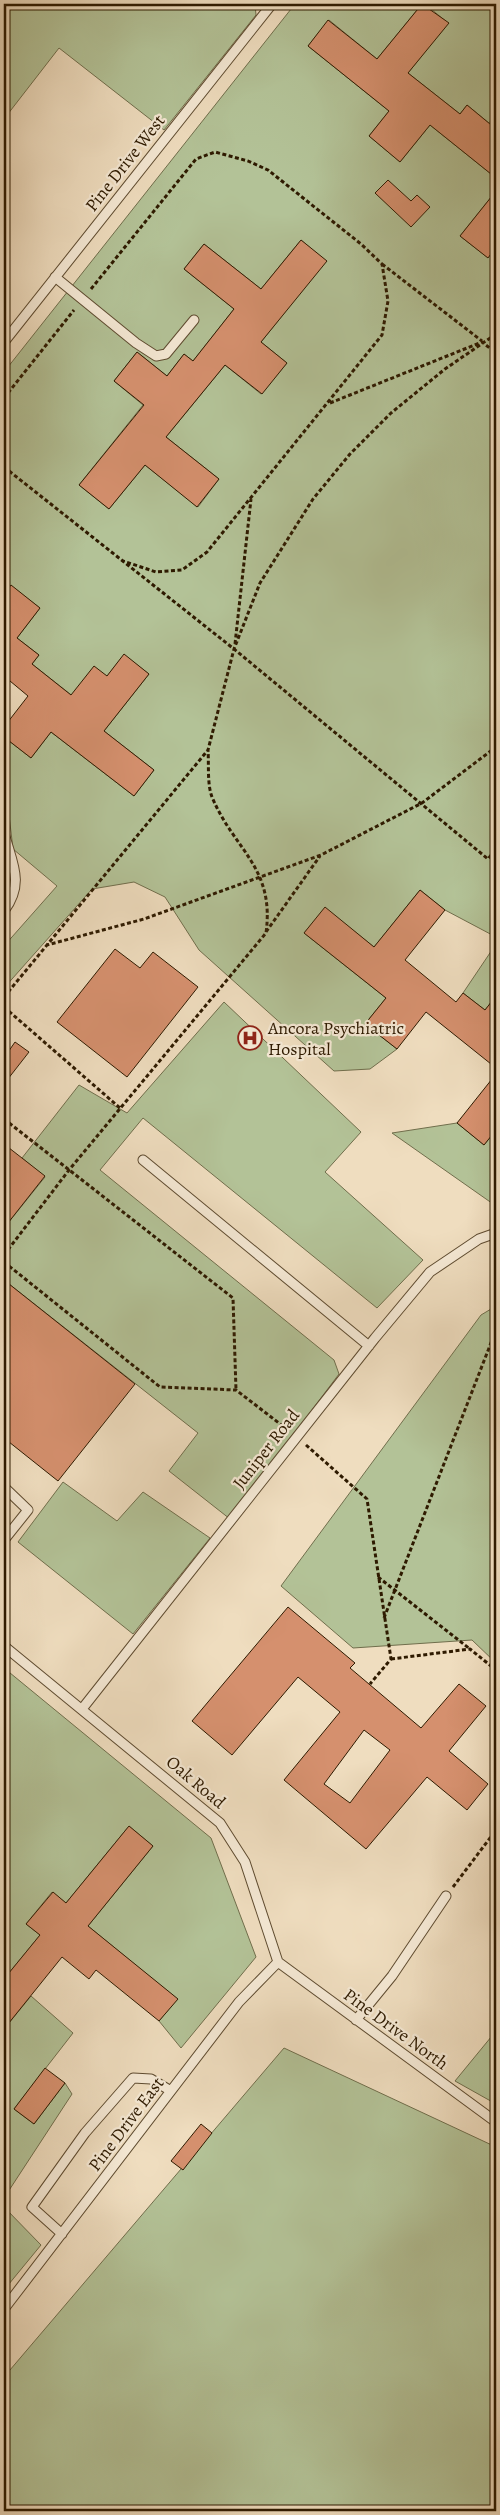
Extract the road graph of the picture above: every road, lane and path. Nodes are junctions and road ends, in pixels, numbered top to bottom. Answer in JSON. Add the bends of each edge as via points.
{"nodes":[{"id":1,"x":272,"y":4,"type":"edge"},
{"id":2,"x":382,"y":264,"type":"junction"},
{"id":3,"x":56,"y":277,"type":"junction"},
{"id":4,"x":83,"y":299,"type":"junction"},
{"id":5,"x":194,"y":320,"type":"dead end"},
{"id":6,"x":496,"y":334,"type":"edge"},
{"id":7,"x":4,"y":342,"type":"edge"},
{"id":8,"x":482,"y":342,"type":"junction"},
{"id":9,"x":496,"y":353,"type":"edge"},
{"id":10,"x":4,"y":398,"type":"edge"},
{"id":11,"x":329,"y":403,"type":"junction"},
{"id":12,"x":4,"y":467,"type":"edge"},
{"id":13,"x":251,"y":498,"type":"junction"},
{"id":14,"x":122,"y":561,"type":"junction"},
{"id":15,"x":234,"y":649,"type":"junction"},
{"id":16,"x":496,"y":747,"type":"edge"},
{"id":17,"x":208,"y":750,"type":"junction"},
{"id":18,"x":422,"y":803,"type":"junction"},
{"id":19,"x":4,"y":833,"type":"edge"},
{"id":20,"x":496,"y":849,"type":"edge"},
{"id":21,"x":320,"y":855,"type":"junction"},
{"id":22,"x":262,"y":877,"type":"junction"},
{"id":23,"x":4,"y":911,"type":"edge"},
{"id":24,"x":266,"y":933,"type":"junction"},
{"id":25,"x":47,"y":945,"type":"junction"},
{"id":26,"x":4,"y":997,"type":"edge"},
{"id":27,"x":4,"y":1006,"type":"edge"},
{"id":28,"x":120,"y":1108,"type":"junction"},
{"id":29,"x":4,"y":1119,"type":"edge"},
{"id":30,"x":144,"y":1160,"type":"dead end"},
{"id":31,"x":69,"y":1170,"type":"junction"},
{"id":32,"x":496,"y":1233,"type":"edge"},
{"id":33,"x":4,"y":1255,"type":"edge"},
{"id":34,"x":4,"y":1262,"type":"edge"},
{"id":35,"x":496,"y":1330,"type":"edge"},
{"id":36,"x":369,"y":1346,"type":"junction"},
{"id":37,"x":236,"y":1390,"type":"junction"},
{"id":38,"x":297,"y":1437,"type":"junction"},
{"id":39,"x":4,"y":1486,"type":"edge"},
{"id":40,"x":4,"y":1540,"type":"edge"},
{"id":41,"x":378,"y":1577,"type":"junction"},
{"id":42,"x":395,"y":1590,"type":"junction"},
{"id":43,"x":384,"y":1618,"type":"junction"},
{"id":44,"x":4,"y":1646,"type":"edge"},
{"id":45,"x":470,"y":1649,"type":"junction"},
{"id":46,"x":391,"y":1659,"type":"junction"},
{"id":47,"x":496,"y":1670,"type":"edge"},
{"id":48,"x":370,"y":1684,"type":"dead end"},
{"id":49,"x":82,"y":1708,"type":"junction"},
{"id":50,"x":496,"y":1830,"type":"edge"},
{"id":51,"x":446,"y":1896,"type":"joint"},
{"id":52,"x":278,"y":1962,"type":"junction"},
{"id":53,"x":356,"y":2020,"type":"junction"},
{"id":54,"x":171,"y":2090,"type":"junction"},
{"id":55,"x":496,"y":2122,"type":"edge"},
{"id":56,"x":62,"y":2234,"type":"junction"},
{"id":57,"x":4,"y":2309,"type":"edge"}],
"edges":[{"from":1,"to":3,"type":"lane","name":"Pine Drive West"},
{"from":2,"to":4,"type":"path","via":[[268,170],[215,152],[196,159]]},
{"from":2,"to":8,"type":"path"},
{"from":2,"to":11,"type":"path","via":[[388,301],[382,335]]},
{"from":3,"to":4,"type":"lane"},
{"from":3,"to":7,"type":"lane","name":"Pine Drive West"},
{"from":4,"to":5,"type":"lane","via":[[136,344],[156,356],[166,354]]},
{"from":4,"to":10,"type":"path"},
{"from":6,"to":8,"type":"path"},
{"from":8,"to":9,"type":"path"},
{"from":8,"to":11,"type":"path"},
{"from":8,"to":15,"type":"path","via":[[391,413],[350,454],[313,499],[260,583]]},
{"from":11,"to":13,"type":"path"},
{"from":12,"to":14,"type":"path"},
{"from":13,"to":14,"type":"path","via":[[207,552],[182,570],[156,572]]},
{"from":13,"to":15,"type":"path"},
{"from":14,"to":15,"type":"path"},
{"from":15,"to":17,"type":"path"},
{"from":15,"to":18,"type":"path"},
{"from":16,"to":18,"type":"path"},
{"from":17,"to":22,"type":"path","via":[[212,795],[229,828]]},
{"from":17,"to":25,"type":"path"},
{"from":18,"to":20,"type":"path","via":[[488,859]]},
{"from":18,"to":21,"type":"path"},
{"from":19,"to":23,"type":"lane","via":[[16,889]]},
{"from":21,"to":22,"type":"path"},
{"from":21,"to":24,"type":"path"},
{"from":22,"to":24,"type":"path","via":[[268,915]]},
{"from":22,"to":25,"type":"path","via":[[144,919]]},
{"from":24,"to":28,"type":"path"},
{"from":25,"to":26,"type":"path"},
{"from":27,"to":28,"type":"path"},
{"from":28,"to":31,"type":"path"},
{"from":29,"to":31,"type":"path"},
{"from":30,"to":36,"type":"lane"},
{"from":31,"to":33,"type":"path"},
{"from":31,"to":37,"type":"path","via":[[233,1298]]},
{"from":32,"to":36,"type":"lane","name":"Juniper Road","via":[[479,1239],[430,1272]]},
{"from":34,"to":37,"type":"path","via":[[160,1388]]},
{"from":35,"to":42,"type":"path"},
{"from":36,"to":38,"type":"lane","name":"Juniper Road"},
{"from":37,"to":38,"type":"path"},
{"from":38,"to":41,"type":"path","via":[[367,1499]]},
{"from":38,"to":49,"type":"lane","name":"Juniper Road"},
{"from":39,"to":40,"type":"lane","via":[[28,1510]]},
{"from":41,"to":42,"type":"path"},
{"from":41,"to":43,"type":"path"},
{"from":42,"to":43,"type":"path"},
{"from":42,"to":45,"type":"path"},
{"from":43,"to":46,"type":"path"},
{"from":44,"to":49,"type":"lane","name":"Oak Road"},
{"from":45,"to":46,"type":"path"},
{"from":45,"to":47,"type":"path"},
{"from":46,"to":48,"type":"path"},
{"from":49,"to":52,"type":"lane","name":"Oak Road","via":[[220,1823],[245,1862]]},
{"from":50,"to":51,"type":"path"},
{"from":51,"to":53,"type":"lane","via":[[392,1976]]},
{"from":52,"to":53,"type":"lane","name":"Pine Drive North"},
{"from":52,"to":54,"type":"lane","name":"Pine Drive East","via":[[239,2002]]},
{"from":53,"to":55,"type":"lane","name":"Pine Drive North"},
{"from":54,"to":56,"type":"lane","name":"Pine Drive East"},
{"from":54,"to":56,"type":"lane","via":[[151,2079],[133,2078],[85,2133],[32,2207]]},
{"from":56,"to":57,"type":"lane","name":"Pine Drive East"}]}
